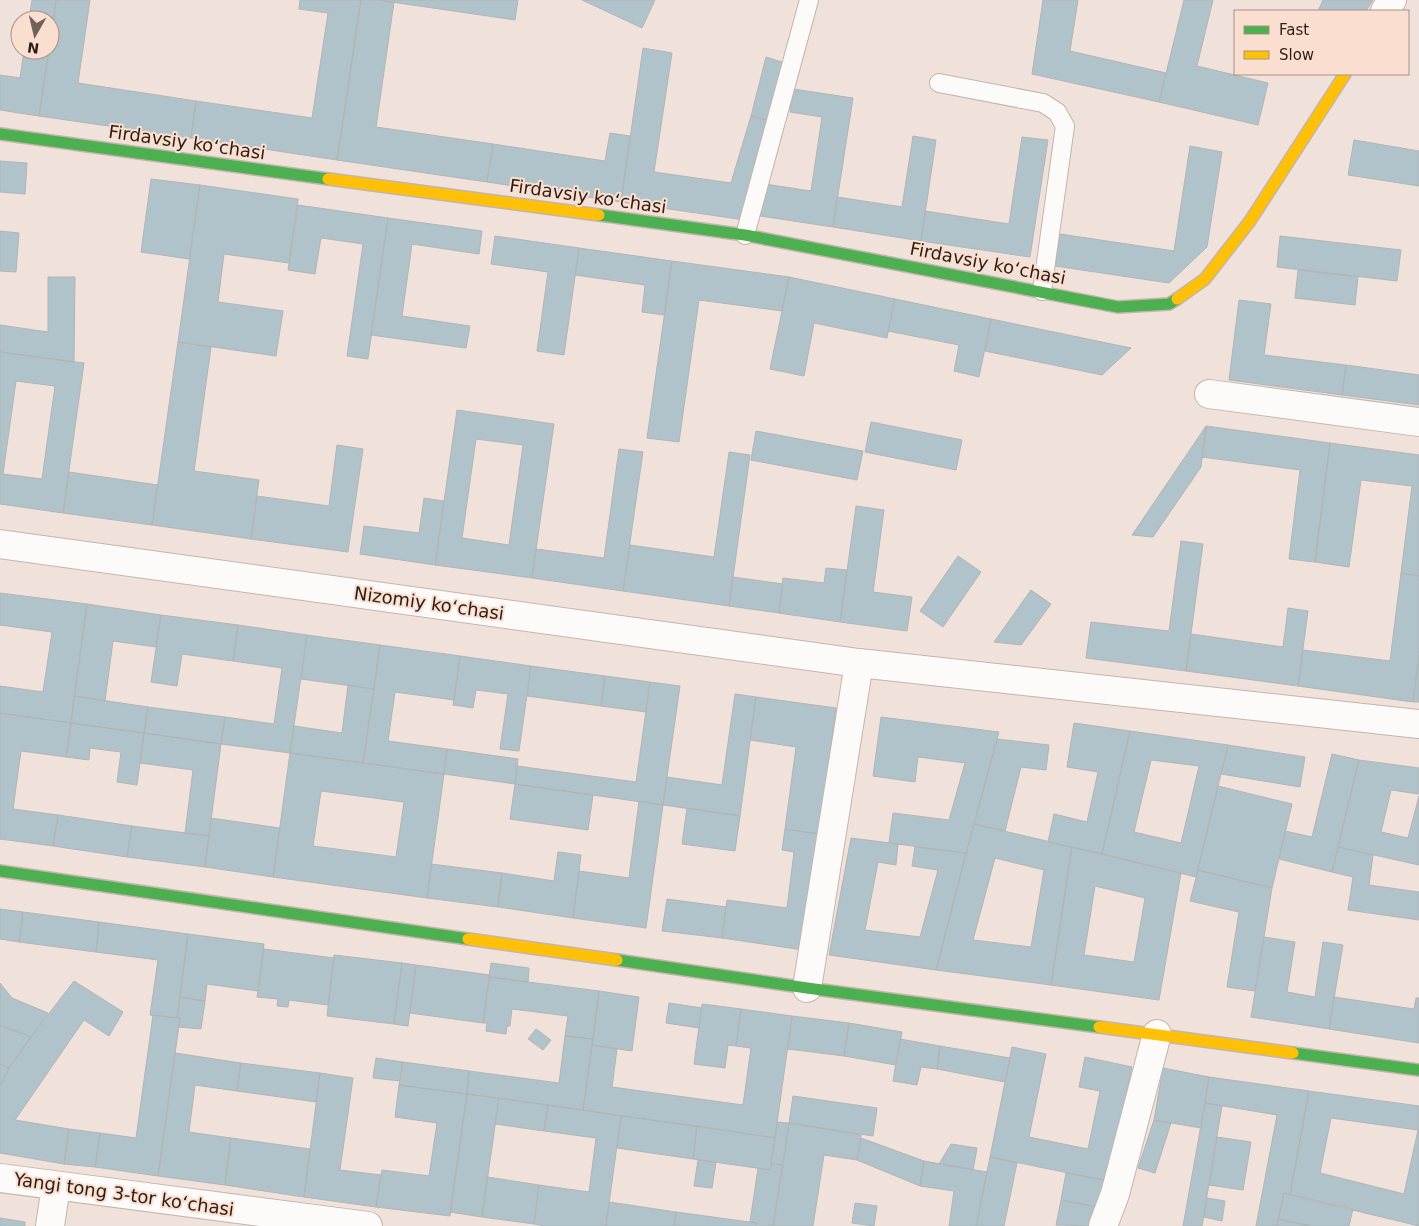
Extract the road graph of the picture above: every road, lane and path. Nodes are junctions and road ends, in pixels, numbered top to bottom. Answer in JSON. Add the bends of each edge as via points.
{"nodes":[{"id":1,"x":809,"y":0,"type":"edge"},
{"id":2,"x":1344,"y":75,"type":"edge"},
{"id":3,"x":939,"y":83,"type":"dead end"},
{"id":4,"x":0,"y":134,"type":"edge"},
{"id":5,"x":745,"y":235,"type":"junction"},
{"id":6,"x":1042,"y":291,"type":"junction"},
{"id":7,"x":1210,"y":394,"type":"dead end"},
{"id":8,"x":1419,"y":422,"type":"edge"},
{"id":9,"x":0,"y":544,"type":"edge"},
{"id":10,"x":858,"y":663,"type":"junction"},
{"id":11,"x":1419,"y":724,"type":"edge"},
{"id":12,"x":0,"y":872,"type":"edge"},
{"id":13,"x":807,"y":988,"type":"junction"},
{"id":14,"x":1157,"y":1034,"type":"junction"},
{"id":15,"x":1419,"y":1070,"type":"edge"},
{"id":16,"x":0,"y":1178,"type":"edge"},
{"id":17,"x":56,"y":1186,"type":"junction"},
{"id":18,"x":50,"y":1226,"type":"edge"},
{"id":19,"x":368,"y":1226,"type":"edge"},
{"id":20,"x":1102,"y":1226,"type":"edge"}],
"edges":[{"from":1,"to":5,"type":"lane"},
{"from":2,"to":6,"type":"street","name":"Firdavsiy koʻchasi","via":[[1250,221],[1205,279],[1169,304],[1118,306]]},
{"from":3,"to":6,"type":"lane","via":[[1044,103],[1057,112],[1065,126]]},
{"from":4,"to":5,"type":"street","name":"Firdavsiy koʻchasi"},
{"from":5,"to":6,"type":"street","name":"Firdavsiy koʻchasi"},
{"from":7,"to":8,"type":"street"},
{"from":9,"to":10,"type":"street","name":"Nizomiy koʻchasi"},
{"from":10,"to":11,"type":"street","name":"Nizomiy koʻchasi"},
{"from":10,"to":13,"type":"street"},
{"from":12,"to":13,"type":"street"},
{"from":13,"to":14,"type":"street"},
{"from":14,"to":15,"type":"street"},
{"from":14,"to":20,"type":"street","via":[[1114,1194]]},
{"from":16,"to":17,"type":"street","name":"Yangi tong 3-tor koʻchasi"},
{"from":17,"to":18,"type":"street"},
{"from":17,"to":19,"type":"street","name":"Yangi tong 3-tor koʻchasi"}]}
